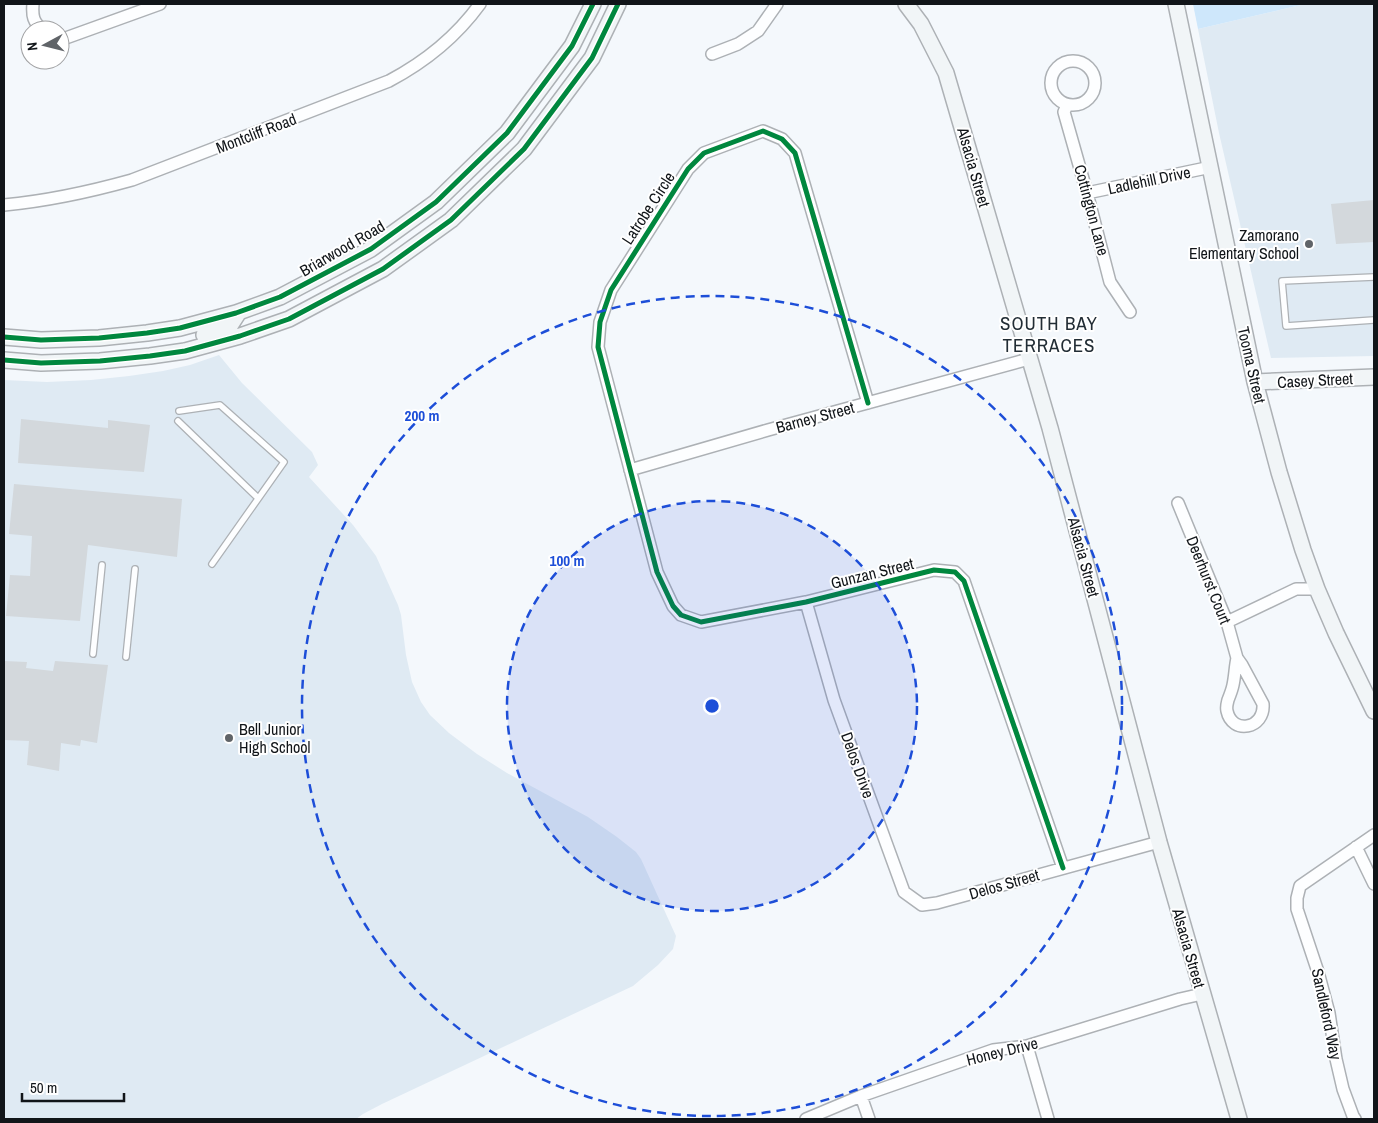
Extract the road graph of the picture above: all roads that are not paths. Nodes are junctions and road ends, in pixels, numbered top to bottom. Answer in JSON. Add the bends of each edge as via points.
{"nodes":[{"id":1,"x":33,"y":4,"type":"edge"},
{"id":2,"x":160,"y":4,"type":"edge"},
{"id":3,"x":480,"y":4,"type":"edge"},
{"id":4,"x":593,"y":4,"type":"edge"},
{"id":5,"x":618,"y":4,"type":"edge"},
{"id":6,"x":778,"y":4,"type":"edge"},
{"id":7,"x":906,"y":4,"type":"edge"},
{"id":8,"x":1176,"y":4,"type":"edge"},
{"id":9,"x":36,"y":20,"type":"edge"},
{"id":10,"x":70,"y":36,"type":"edge"},
{"id":11,"x":712,"y":54,"type":"dead end"},
{"id":12,"x":1067,"y":105,"type":"dead end"},
{"id":13,"x":1211,"y":167,"type":"junction"},
{"id":14,"x":1087,"y":193,"type":"junction"},
{"id":15,"x":4,"y":205,"type":"edge"},
{"id":16,"x":1374,"y":277,"type":"edge"},
{"id":17,"x":239,"y":312,"type":"junction"},
{"id":18,"x":1130,"y":312,"type":"dead end"},
{"id":19,"x":1374,"y":320,"type":"edge"},
{"id":20,"x":4,"y":337,"type":"edge"},
{"id":21,"x":185,"y":351,"type":"junction"},
{"id":22,"x":1029,"y":359,"type":"junction"},
{"id":23,"x":4,"y":360,"type":"edge"},
{"id":24,"x":1374,"y":377,"type":"edge"},
{"id":25,"x":1255,"y":382,"type":"junction"},
{"id":26,"x":868,"y":403,"type":"junction"},
{"id":27,"x":179,"y":411,"type":"dead end"},
{"id":28,"x":178,"y":421,"type":"dead end"},
{"id":29,"x":630,"y":470,"type":"junction"},
{"id":30,"x":258,"y":498,"type":"junction"},
{"id":31,"x":1178,"y":503,"type":"dead end"},
{"id":32,"x":212,"y":564,"type":"dead end"},
{"id":33,"x":102,"y":565,"type":"dead end"},
{"id":34,"x":135,"y":569,"type":"dead end"},
{"id":35,"x":657,"y":572,"type":"joint"},
{"id":36,"x":1317,"y":589,"type":"junction"},
{"id":37,"x":806,"y":602,"type":"junction"},
{"id":38,"x":1227,"y":622,"type":"junction"},
{"id":39,"x":93,"y":654,"type":"dead end"},
{"id":40,"x":126,"y":658,"type":"dead end"},
{"id":41,"x":1237,"y":658,"type":"junction"},
{"id":42,"x":1374,"y":711,"type":"edge"},
{"id":43,"x":1374,"y":835,"type":"edge"},
{"id":44,"x":1159,"y":842,"type":"junction"},
{"id":45,"x":1356,"y":847,"type":"junction"},
{"id":46,"x":1063,"y":868,"type":"junction"},
{"id":47,"x":1374,"y":884,"type":"edge"},
{"id":48,"x":937,"y":903,"type":"joint"},
{"id":49,"x":1202,"y":994,"type":"junction"},
{"id":50,"x":1027,"y":1046,"type":"junction"},
{"id":51,"x":861,"y":1096,"type":"junction"},
{"id":52,"x":806,"y":1119,"type":"edge"},
{"id":53,"x":869,"y":1119,"type":"edge"},
{"id":54,"x":1048,"y":1119,"type":"edge"},
{"id":55,"x":1239,"y":1119,"type":"edge"},
{"id":56,"x":1355,"y":1119,"type":"edge"}],
"edges":[{"from":1,"to":9,"type":"street"},
{"from":2,"to":10,"type":"street"},
{"from":3,"to":15,"type":"street","name":"Montcliff Road","via":[[438,50],[390,81],[132,180],[63,197]]},
{"from":4,"to":17,"type":"main road","name":"Briarwood Road","via":[[572,46],[507,133],[436,202],[371,250],[280,297]]},
{"from":5,"to":21,"type":"main road","via":[[592,58],[524,149],[451,220],[383,269],[289,319]]},
{"from":6,"to":11,"type":"street","via":[[758,31],[738,44]]},
{"from":7,"to":22,"type":"main road","name":"Alsacia Street","via":[[921,24],[946,73]]},
{"from":8,"to":13,"type":"main road","name":"Tooma Street"},
{"from":12,"to":14,"type":"street","name":"Cottington Lane","via":[[1064,112]]},
{"from":13,"to":14,"type":"street","name":"Ladlehill Drive"},
{"from":13,"to":25,"type":"main road","name":"Tooma Street"},
{"from":14,"to":18,"type":"street","name":"Cottington Lane","via":[[1110,282]]},
{"from":16,"to":19,"type":"lane","via":[[1282,281],[1286,326]]},
{"from":17,"to":20,"type":"main road","name":"Briarwood Road","via":[[147,333],[99,338]]},
{"from":17,"to":21,"type":"main road","via":[[227,329],[187,340]]},
{"from":21,"to":23,"type":"main road","via":[[100,361],[40,363]]},
{"from":22,"to":26,"type":"street","name":"Barney Street"},
{"from":22,"to":44,"type":"main road","name":"Alsacia Street"},
{"from":24,"to":25,"type":"main road","name":"Casey Street"},
{"from":25,"to":36,"type":"main road","name":"Tooma Street","via":[[1290,511]]},
{"from":26,"to":29,"type":"street","name":"Barney Street"},
{"from":26,"to":29,"type":"street","name":"Latrobe Circle","via":[[795,153],[782,138],[763,131],[704,152],[688,169],[610,290],[600,322],[598,347]]},
{"from":27,"to":30,"type":"lane","via":[[220,405],[284,462]]},
{"from":28,"to":30,"type":"lane"},
{"from":29,"to":35,"type":"street","name":"Latrobe Circle"},
{"from":30,"to":32,"type":"lane"},
{"from":31,"to":38,"type":"street","name":"Deerhurst Court"},
{"from":33,"to":39,"type":"lane"},
{"from":34,"to":40,"type":"lane"},
{"from":35,"to":37,"type":"street","name":"Gunzan Street","via":[[681,616],[701,622]]},
{"from":36,"to":38,"type":"street","via":[[1296,590]]},
{"from":36,"to":42,"type":"main road","name":"Tooma Street"},
{"from":37,"to":46,"type":"street","name":"Gunzan Street","via":[[934,570],[955,572],[960,577]]},
{"from":37,"to":48,"type":"street","name":"Delos Drive","via":[[834,700],[904,892],[922,905]]},
{"from":38,"to":41,"type":"street","name":"Deerhurst Court"},
{"from":41,"to":41,"type":"street","via":[[1226,707],[1233,722],[1249,726],[1259,720],[1263,704]]},
{"from":43,"to":45,"type":"street"},
{"from":44,"to":46,"type":"street","name":"Delos Street"},
{"from":44,"to":49,"type":"main road","name":"Alsacia Street"},
{"from":45,"to":47,"type":"street"},
{"from":45,"to":56,"type":"street","name":"Sandleford Way","via":[[1300,886],[1297,898],[1297,910],[1318,972],[1329,1012],[1336,1058]]},
{"from":46,"to":48,"type":"street","name":"Delos Street"},
{"from":49,"to":50,"type":"street","name":"Honey Drive"},
{"from":49,"to":55,"type":"main road","name":"Alsacia Street"},
{"from":50,"to":51,"type":"street","name":"Honey Drive","via":[[993,1050]]},
{"from":50,"to":54,"type":"street"},
{"from":51,"to":52,"type":"street","name":"Honey Drive"},
{"from":51,"to":53,"type":"street"}]}
